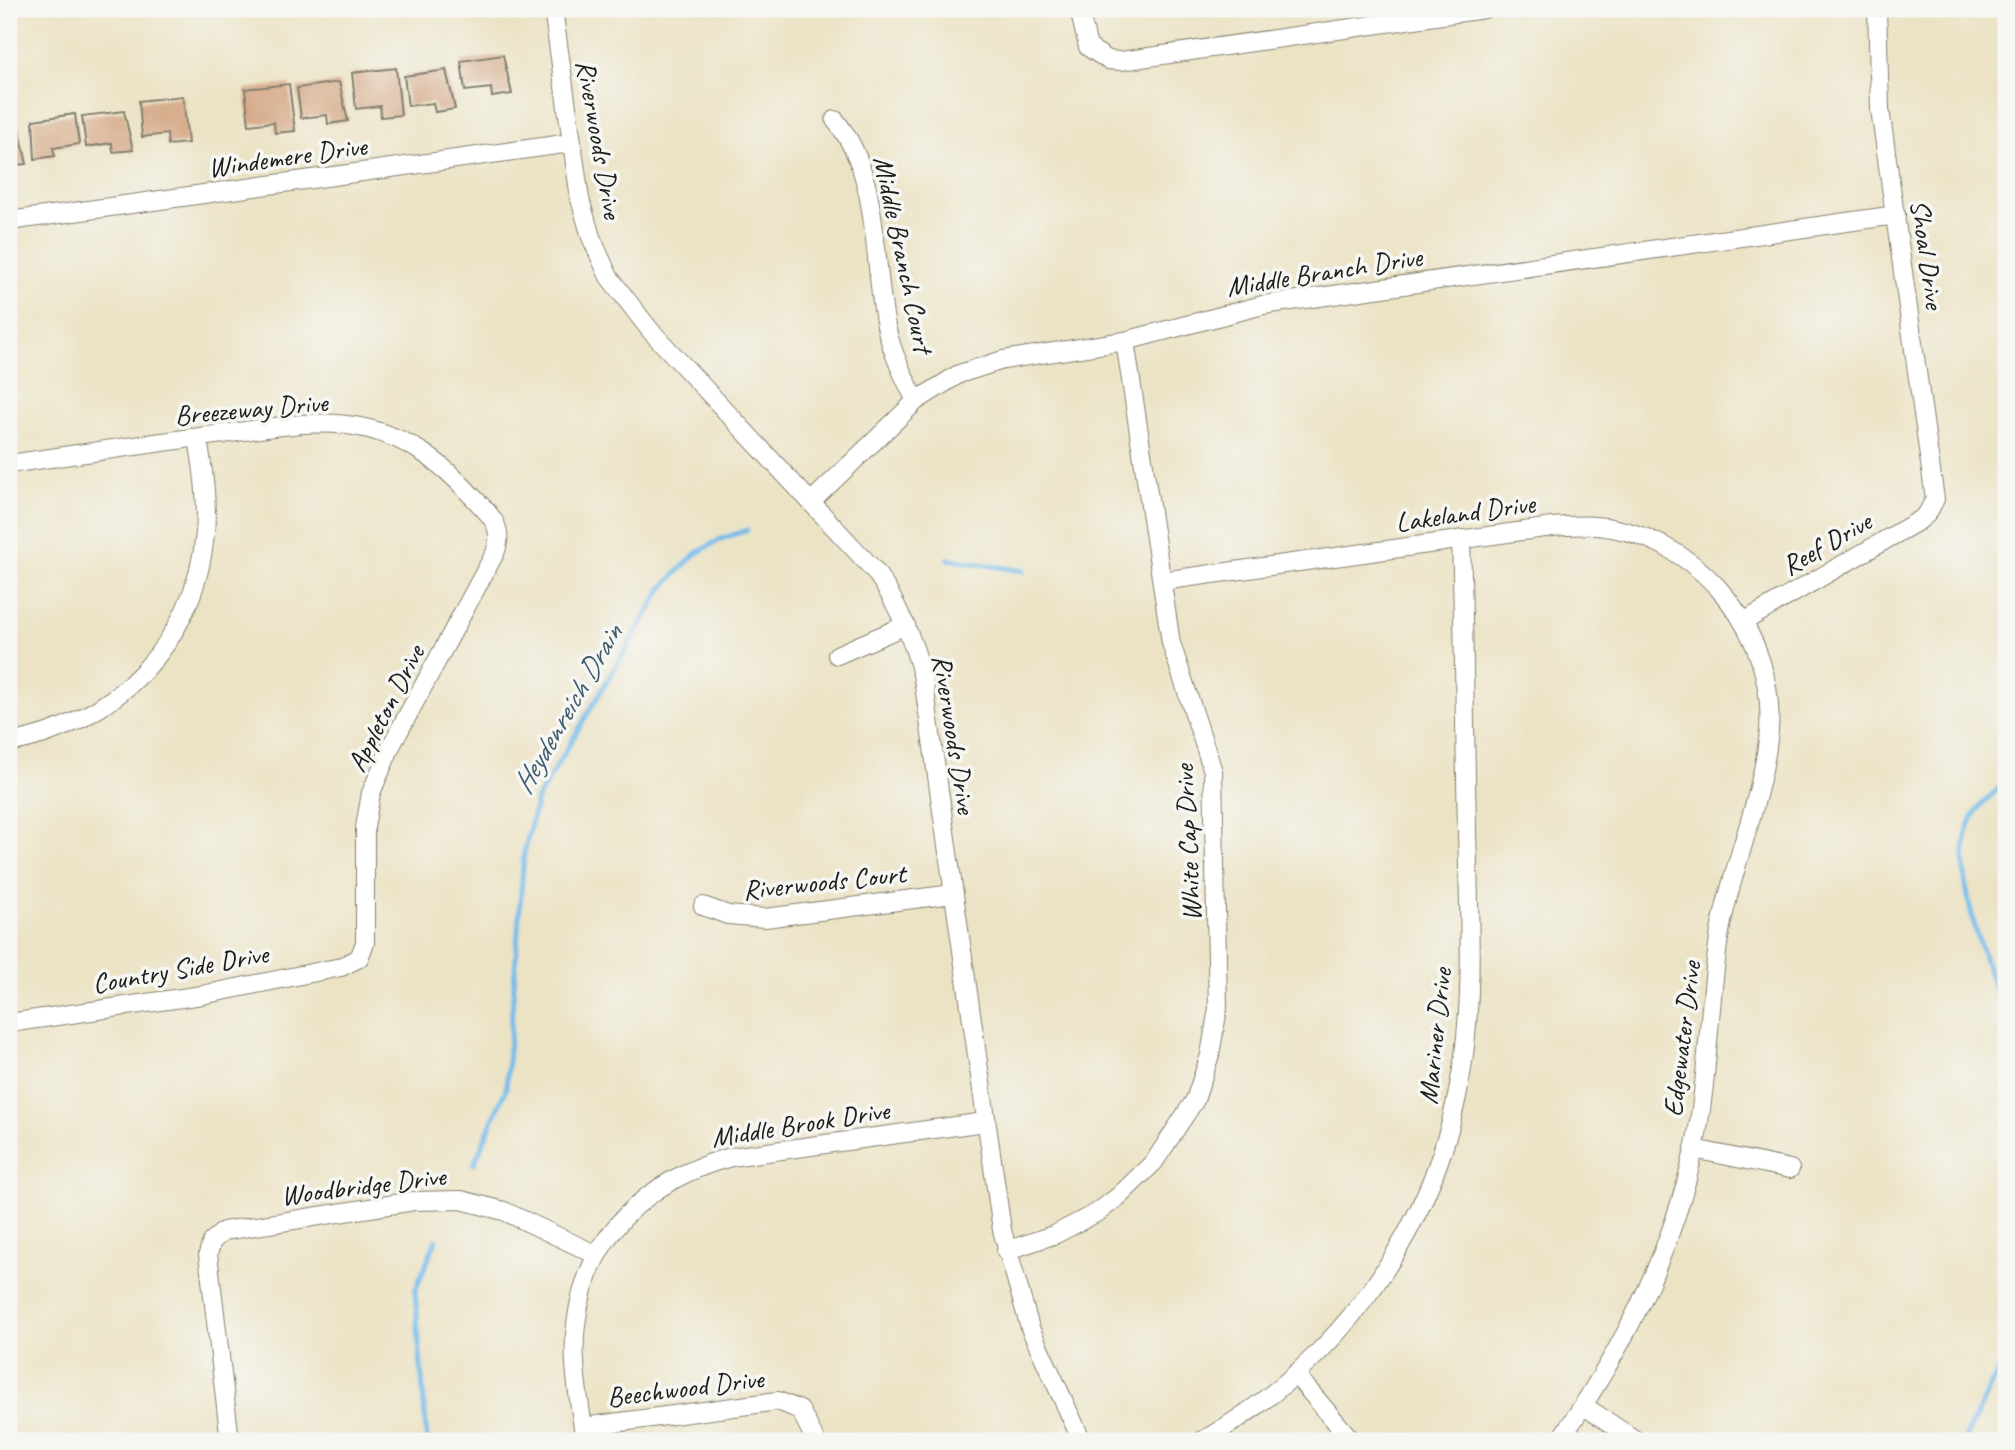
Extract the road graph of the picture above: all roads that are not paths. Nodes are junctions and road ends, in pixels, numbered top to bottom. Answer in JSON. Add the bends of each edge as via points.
{"nodes":[{"id":1,"x":553,"y":9,"type":"edge"},
{"id":2,"x":1079,"y":9,"type":"edge"},
{"id":3,"x":1484,"y":9,"type":"edge"},
{"id":4,"x":1877,"y":9,"type":"edge"},
{"id":5,"x":835,"y":120,"type":"dead end"},
{"id":6,"x":571,"y":143,"type":"junction"},
{"id":7,"x":1896,"y":215,"type":"junction"},
{"id":8,"x":9,"y":221,"type":"edge"},
{"id":9,"x":1125,"y":341,"type":"junction"},
{"id":10,"x":916,"y":401,"type":"junction"},
{"id":11,"x":198,"y":438,"type":"junction"},
{"id":12,"x":9,"y":464,"type":"edge"},
{"id":13,"x":811,"y":502,"type":"junction"},
{"id":14,"x":1932,"y":507,"type":"joint"},
{"id":15,"x":500,"y":534,"type":"joint"},
{"id":16,"x":1461,"y":539,"type":"junction"},
{"id":17,"x":1162,"y":581,"type":"junction"},
{"id":18,"x":1743,"y":622,"type":"junction"},
{"id":19,"x":906,"y":625,"type":"junction"},
{"id":20,"x":837,"y":655,"type":"dead end"},
{"id":21,"x":9,"y":743,"type":"edge"},
{"id":22,"x":953,"y":894,"type":"junction"},
{"id":23,"x":703,"y":906,"type":"dead end"},
{"id":24,"x":359,"y":958,"type":"joint"},
{"id":25,"x":9,"y":1023,"type":"edge"},
{"id":26,"x":985,"y":1122,"type":"junction"},
{"id":27,"x":1694,"y":1149,"type":"junction"},
{"id":28,"x":1790,"y":1168,"type":"dead end"},
{"id":29,"x":1006,"y":1251,"type":"junction"},
{"id":30,"x":597,"y":1255,"type":"junction"},
{"id":31,"x":1296,"y":1375,"type":"junction"},
{"id":32,"x":1584,"y":1406,"type":"junction"},
{"id":33,"x":584,"y":1434,"type":"edge"},
{"id":34,"x":230,"y":1441,"type":"edge"},
{"id":35,"x":816,"y":1441,"type":"edge"},
{"id":36,"x":1082,"y":1441,"type":"edge"},
{"id":37,"x":1202,"y":1441,"type":"edge"},
{"id":38,"x":1353,"y":1441,"type":"edge"},
{"id":39,"x":1559,"y":1441,"type":"edge"},
{"id":40,"x":1637,"y":1441,"type":"edge"}],
"edges":[{"from":1,"to":6,"type":"street","name":"Riverwoods Drive"},
{"from":2,"to":3,"type":"street","via":[[1088,47],[1097,55],[1121,61]]},
{"from":4,"to":7,"type":"street","name":"Shoal Drive","via":[[1877,83]]},
{"from":5,"to":10,"type":"street","name":"Middle Branch Court","via":[[848,135],[862,167],[887,329]]},
{"from":6,"to":8,"type":"street","name":"Windemere Drive"},
{"from":6,"to":13,"type":"street","name":"Riverwoods Drive","via":[[591,237],[622,297]]},
{"from":7,"to":9,"type":"street","name":"Middle Branch Drive","via":[[1263,305]]},
{"from":7,"to":14,"type":"street","name":"Shoal Drive","via":[[1935,480]]},
{"from":9,"to":10,"type":"street","name":"Middle Branch Drive","via":[[980,366]]},
{"from":9,"to":17,"type":"street","name":"White Cap Drive"},
{"from":10,"to":13,"type":"street","name":"Middle Branch Drive"},
{"from":11,"to":12,"type":"street","name":"Breezeway Drive"},
{"from":11,"to":15,"type":"street","name":"Breezeway Drive","via":[[307,424],[369,429],[407,443],[438,462],[494,519]]},
{"from":11,"to":21,"type":"street","via":[[205,534],[195,582],[165,647],[132,686],[92,715],[46,736]]},
{"from":13,"to":19,"type":"street","name":"Riverwoods Drive","via":[[875,571]]},
{"from":14,"to":18,"type":"street","name":"Reef Drive","via":[[1920,520]]},
{"from":15,"to":24,"type":"street","name":"Appleton Drive","via":[[495,553],[391,746],[371,793],[365,827],[365,943]]},
{"from":16,"to":17,"type":"street","name":"Lakeland Drive"},
{"from":16,"to":18,"type":"street","name":"Lakeland Drive","via":[[1572,525],[1632,533],[1673,551],[1706,575]]},
{"from":16,"to":31,"type":"street","name":"Mariner Drive","via":[[1470,963],[1458,1097],[1430,1185],[1404,1240],[1355,1314]]},
{"from":17,"to":29,"type":"street","name":"White Cap Drive","via":[[1177,666],[1204,735],[1214,780],[1219,985],[1210,1055],[1183,1121],[1138,1178],[1079,1223]]},
{"from":18,"to":27,"type":"street","name":"Edgewater Drive","via":[[1763,670],[1769,728],[1721,931]]},
{"from":19,"to":20,"type":"street"},
{"from":19,"to":22,"type":"street","name":"Riverwoods Drive","via":[[923,678]]},
{"from":22,"to":23,"type":"street","name":"Riverwoods Court","via":[[765,918],[728,915]]},
{"from":22,"to":26,"type":"street","name":"Riverwoods Drive"},
{"from":24,"to":25,"type":"street","name":"Country Side Drive","via":[[341,967],[227,990]]},
{"from":26,"to":29,"type":"street","name":"Riverwoods Drive"},
{"from":26,"to":30,"type":"street","name":"Middle Brook Drive","via":[[752,1153],[693,1169],[640,1200]]},
{"from":27,"to":28,"type":"street"},
{"from":27,"to":32,"type":"street","name":"Edgewater Drive","via":[[1644,1297]]},
{"from":29,"to":36,"type":"street","name":"Riverwoods Drive","via":[[1030,1328]]},
{"from":30,"to":33,"type":"street","name":"Middle Brook Drive","via":[[576,1326]]},
{"from":30,"to":34,"type":"street","name":"Woodbridge Drive","via":[[504,1211],[450,1199],[414,1200],[234,1228],[212,1241],[208,1264]]},
{"from":31,"to":37,"type":"street","name":"Mariner Drive","via":[[1242,1418]]},
{"from":31,"to":38,"type":"street"},
{"from":32,"to":39,"type":"street","name":"Edgewater Drive"},
{"from":32,"to":40,"type":"street"},
{"from":33,"to":35,"type":"street","name":"Beechwood Drive","via":[[778,1401],[794,1405]]}]}
